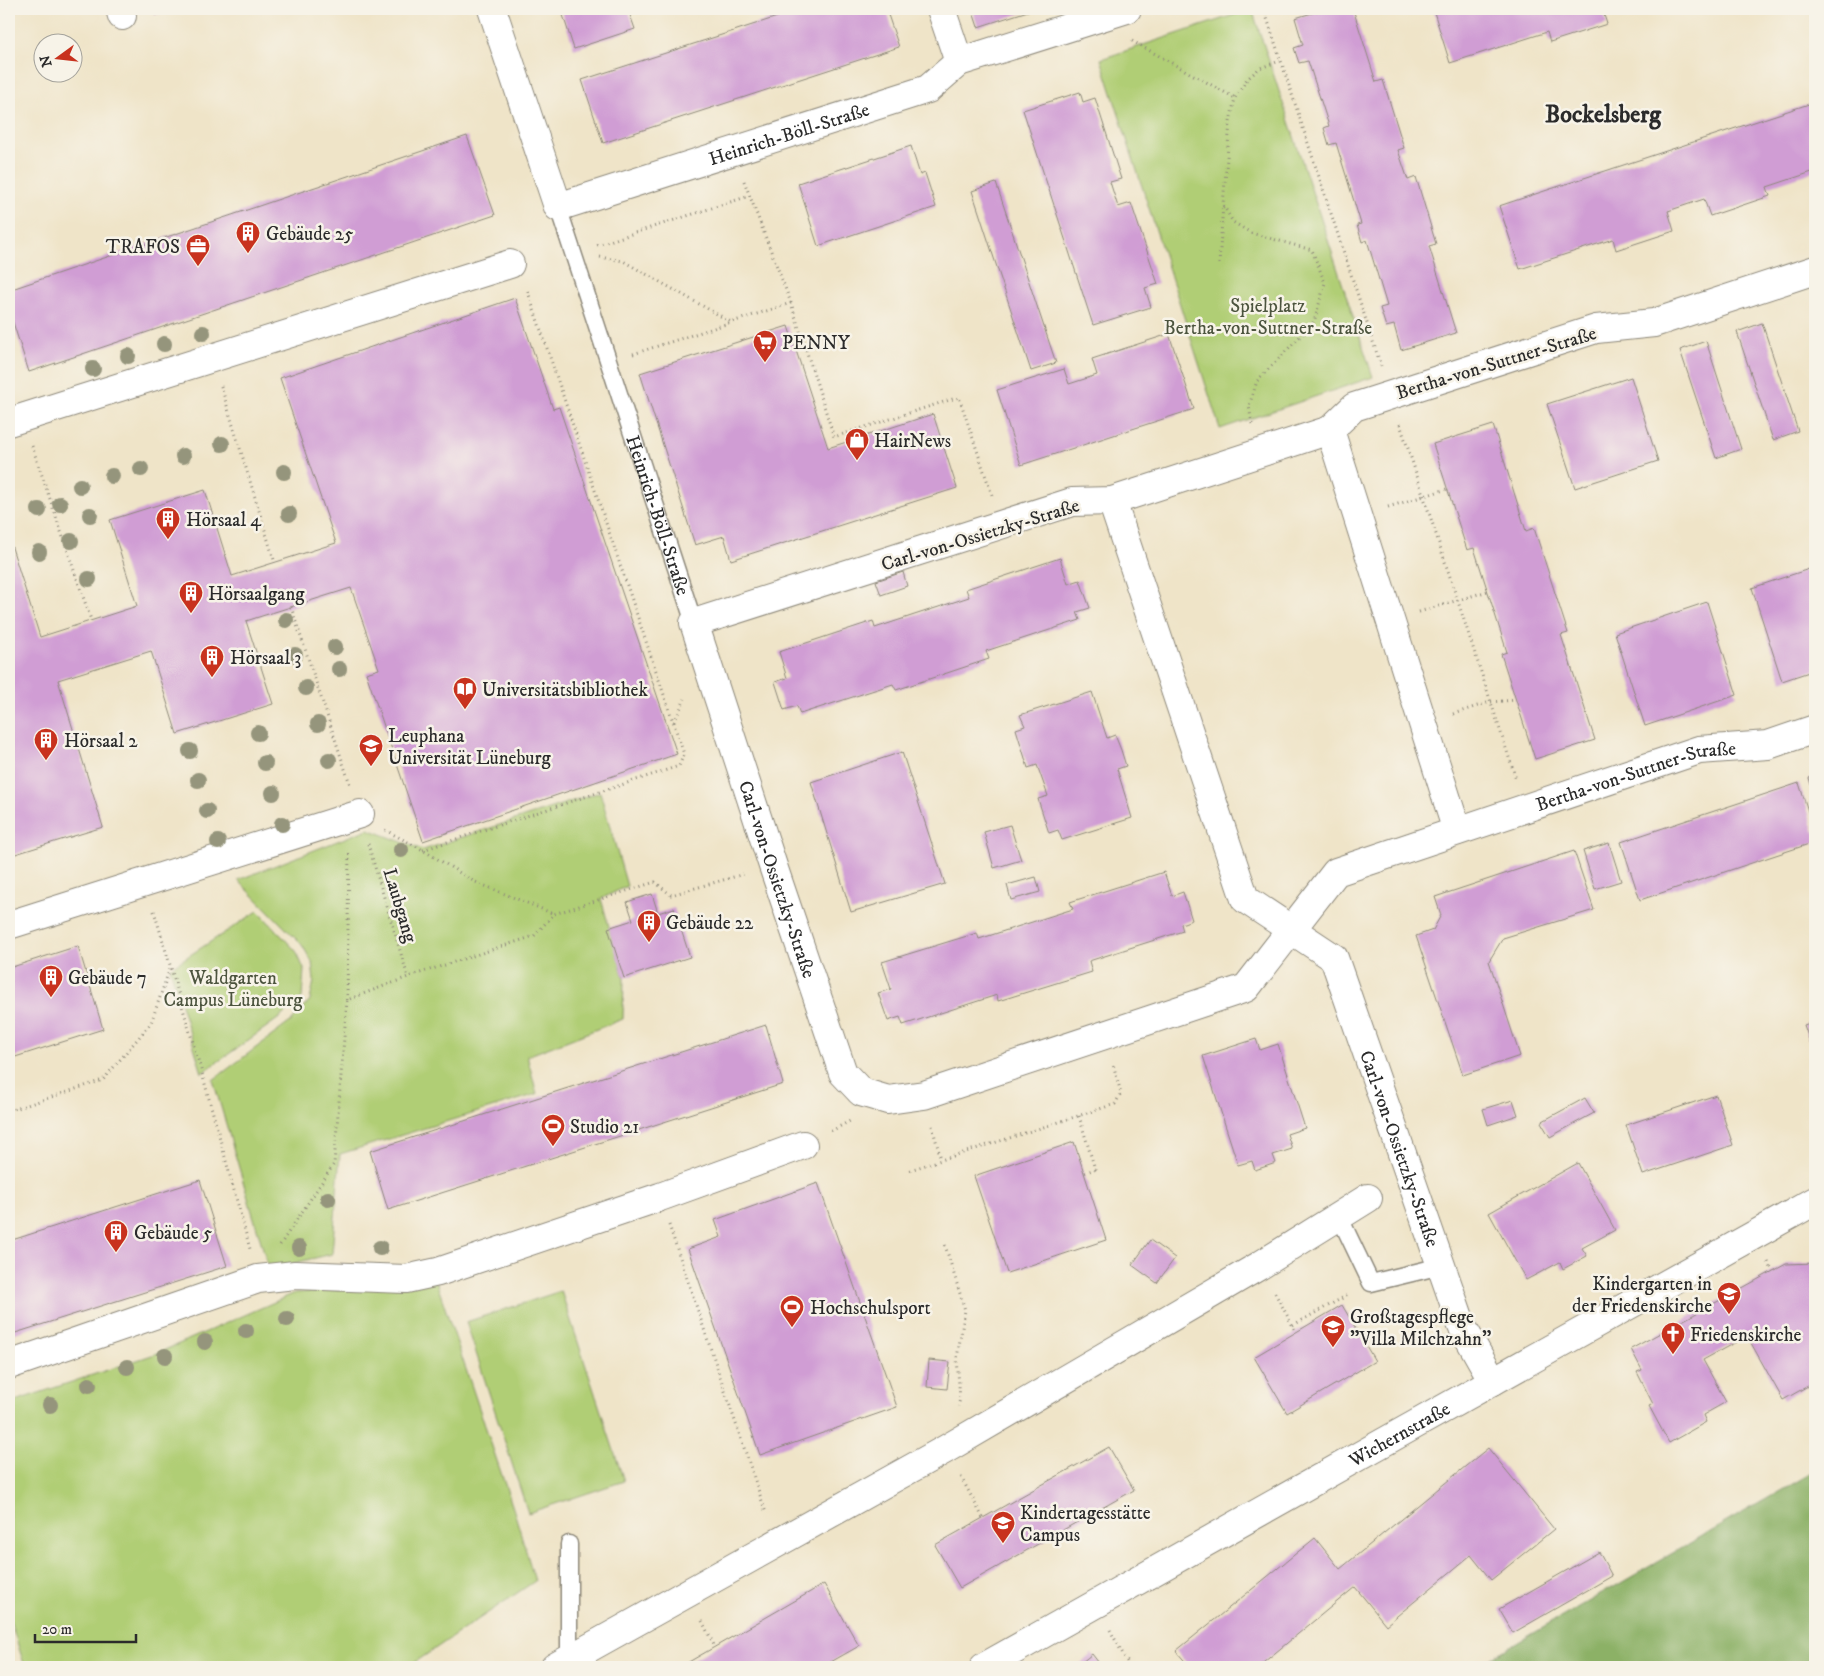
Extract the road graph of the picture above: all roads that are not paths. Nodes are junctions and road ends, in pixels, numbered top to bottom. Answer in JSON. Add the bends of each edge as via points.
{"nodes":[{"id":1,"x":492,"y":9,"type":"edge"},
{"id":2,"x":941,"y":9,"type":"edge"},
{"id":3,"x":1124,"y":10,"type":"edge"},
{"id":4,"x":959,"y":62,"type":"junction"},
{"id":5,"x":558,"y":208,"type":"junction"},
{"id":6,"x":506,"y":265,"type":"road end"},
{"id":7,"x":1815,"y":270,"type":"edge"},
{"id":8,"x":16,"y":420,"type":"edge"},
{"id":9,"x":1330,"y":430,"type":"junction"},
{"id":10,"x":1246,"y":457,"type":"joint"},
{"id":11,"x":1112,"y":501,"type":"junction"},
{"id":12,"x":694,"y":623,"type":"junction"},
{"id":13,"x":1815,"y":729,"type":"edge"},
{"id":14,"x":352,"y":817,"type":"road end"},
{"id":15,"x":1457,"y":831,"type":"junction"},
{"id":16,"x":9,"y":924,"type":"edge"},
{"id":17,"x":1291,"y":930,"type":"junction"},
{"id":18,"x":803,"y":1145,"type":"road end"},
{"id":19,"x":1368,"y":1198,"type":"dead end"},
{"id":20,"x":1815,"y":1201,"type":"edge"},
{"id":21,"x":1339,"y":1216,"type":"junction"},
{"id":22,"x":1441,"y":1266,"type":"junction"},
{"id":23,"x":9,"y":1365,"type":"edge"},
{"id":24,"x":1493,"y":1382,"type":"junction"},
{"id":25,"x":569,"y":1544,"type":"dead end"},
{"id":26,"x":562,"y":1663,"type":"edge"},
{"id":27,"x":984,"y":1667,"type":"edge"}],
"edges":[{"from":1,"to":5,"type":"street","name":"Heinrich-Böll-Straße"},
{"from":2,"to":4,"type":"street"},
{"from":3,"to":4,"type":"street"},
{"from":4,"to":5,"type":"street","name":"Heinrich-Böll-Straße","via":[[928,89]]},
{"from":5,"to":12,"type":"lane","name":"Heinrich-Böll-Straße"},
{"from":6,"to":8,"type":"street"},
{"from":7,"to":9,"type":"street","name":"Bertha-von-Suttner-Straße","via":[[1654,324],[1596,329],[1390,394],[1354,407]]},
{"from":9,"to":10,"type":"street","name":"Bertha-von-Suttner-Straße"},
{"from":9,"to":15,"type":"street"},
{"from":10,"to":11,"type":"street","name":"Carl-von-Ossietzky-Straße"},
{"from":11,"to":12,"type":"street","name":"Carl-von-Ossietzky-Straße","via":[[1072,502]]},
{"from":11,"to":17,"type":"street","name":"Carl-von-Ossietzky-Straße","via":[[1245,898]]},
{"from":12,"to":17,"type":"street","name":"Carl-von-Ossietzky-Straße","via":[[843,1073],[861,1092],[888,1100],[924,1095],[1246,988]]},
{"from":13,"to":15,"type":"street","name":"Bertha-von-Suttner-Straße","via":[[1768,745],[1699,750]]},
{"from":14,"to":16,"type":"street"},
{"from":15,"to":17,"type":"street","name":"Bertha-von-Suttner-Straße","via":[[1336,872]]},
{"from":17,"to":22,"type":"street","name":"Carl-von-Ossietzky-Straße","via":[[1334,958]]},
{"from":18,"to":23,"type":"street","via":[[438,1272],[406,1279],[294,1275],[258,1279]]},
{"from":19,"to":21,"type":"street"},
{"from":20,"to":24,"type":"street","name":"Wichernstraße"},
{"from":21,"to":22,"type":"lane","via":[[1371,1283]]},
{"from":21,"to":26,"type":"street","via":[[946,1448]]},
{"from":22,"to":24,"type":"street","name":"Carl-von-Ossietzky-Straße","via":[[1462,1326]]},
{"from":24,"to":27,"type":"street","name":"Wichernstraße"},
{"from":25,"to":26,"type":"lane"}]}
